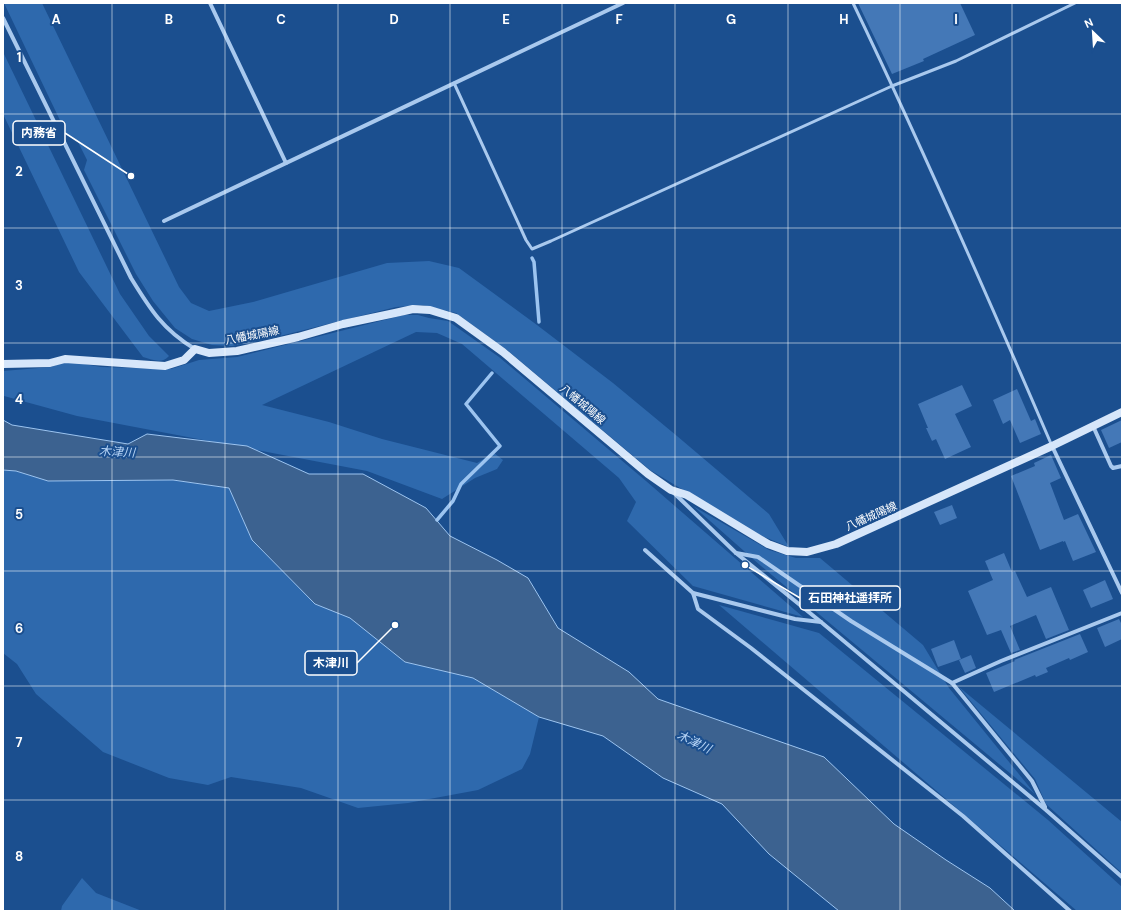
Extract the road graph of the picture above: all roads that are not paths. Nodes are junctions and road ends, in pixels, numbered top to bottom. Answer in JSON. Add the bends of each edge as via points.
{"nodes":[{"id":1,"x":210,"y":3,"type":"edge"},
{"id":2,"x":623,"y":3,"type":"edge"},
{"id":3,"x":853,"y":3,"type":"edge"},
{"id":4,"x":1075,"y":3,"type":"edge"},
{"id":5,"x":3,"y":18,"type":"edge"},
{"id":6,"x":454,"y":83,"type":"junction"},
{"id":7,"x":892,"y":86,"type":"junction"},
{"id":8,"x":286,"y":163,"type":"junction"},
{"id":9,"x":164,"y":221,"type":"dead end"},
{"id":10,"x":194,"y":349,"type":"junction"},
{"id":11,"x":3,"y":364,"type":"edge"},
{"id":12,"x":1122,"y":412,"type":"edge"},
{"id":13,"x":1092,"y":426,"type":"junction"},
{"id":14,"x":1052,"y":446,"type":"junction"},
{"id":15,"x":1122,"y":466,"type":"edge"},
{"id":16,"x":671,"y":490,"type":"junction"},
{"id":17,"x":645,"y":550,"type":"dead end"},
{"id":18,"x":736,"y":553,"type":"junction"},
{"id":19,"x":693,"y":593,"type":"junction"},
{"id":20,"x":1122,"y":593,"type":"edge"},
{"id":21,"x":1122,"y":613,"type":"edge"},
{"id":22,"x":821,"y":622,"type":"junction"},
{"id":23,"x":952,"y":683,"type":"junction"},
{"id":24,"x":1046,"y":810,"type":"junction"},
{"id":25,"x":1122,"y":877,"type":"edge"},
{"id":26,"x":1070,"y":911,"type":"edge"}],
"edges":[{"from":1,"to":8,"type":"street"},
{"from":2,"to":6,"type":"street"},
{"from":3,"to":7,"type":"lane"},
{"from":4,"to":7,"type":"lane","via":[[956,61]]},
{"from":5,"to":10,"type":"street","via":[[131,278],[150,309],[166,328]]},
{"from":6,"to":7,"type":"lane","via":[[532,249]]},
{"from":6,"to":8,"type":"street"},
{"from":7,"to":14,"type":"lane","via":[[972,259]]},
{"from":8,"to":9,"type":"street"},
{"from":10,"to":11,"type":"main road","via":[[184,360],[165,366],[65,359],[50,363]]},
{"from":10,"to":16,"type":"main road","name":"八幡城陽線","via":[[209,353],[236,351],[413,309],[437,312],[456,318],[502,352],[648,474]]},
{"from":12,"to":13,"type":"main road","name":"八幡城陽線"},
{"from":13,"to":14,"type":"main road","name":"八幡城陽線"},
{"from":13,"to":15,"type":"street","via":[[1111,466]]},
{"from":14,"to":16,"type":"main road","name":"八幡城陽線","via":[[836,544],[807,552],[787,551],[768,544],[687,495]]},
{"from":14,"to":20,"type":"street"},
{"from":16,"to":18,"type":"street"},
{"from":17,"to":19,"type":"street"},
{"from":18,"to":22,"type":"street"},
{"from":18,"to":23,"type":"street","via":[[758,557],[851,621]]},
{"from":19,"to":22,"type":"street","via":[[795,619]]},
{"from":19,"to":26,"type":"street","via":[[698,609],[963,816]]},
{"from":21,"to":23,"type":"street"},
{"from":22,"to":24,"type":"street"},
{"from":23,"to":24,"type":"street","via":[[1032,780]]},
{"from":24,"to":25,"type":"street"}]}
